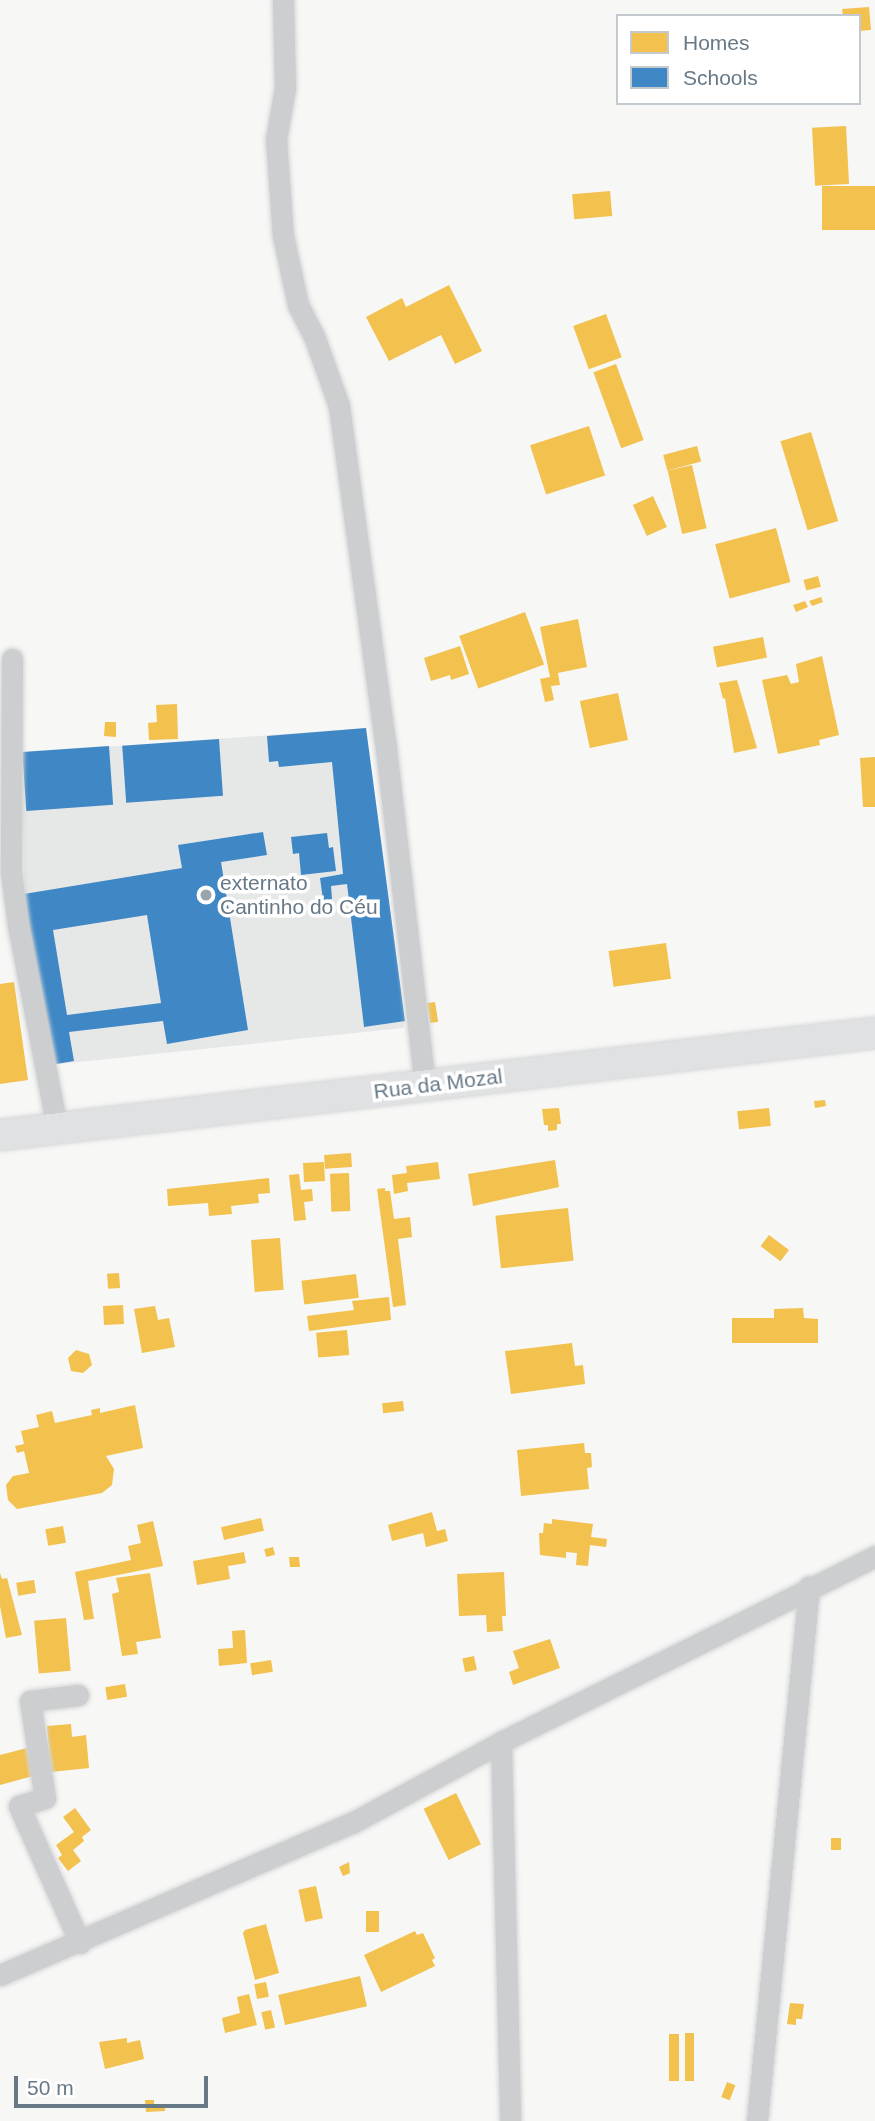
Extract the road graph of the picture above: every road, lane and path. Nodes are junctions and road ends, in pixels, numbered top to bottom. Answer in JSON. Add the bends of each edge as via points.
{"nodes":[{"id":1,"x":283,"y":0,"type":"edge"},
{"id":2,"x":12,"y":659,"type":"dead end"},
{"id":3,"x":875,"y":1033,"type":"edge"},
{"id":4,"x":425,"y":1086,"type":"junction"},
{"id":5,"x":57,"y":1128,"type":"junction"},
{"id":6,"x":0,"y":1135,"type":"edge"},
{"id":7,"x":875,"y":1556,"type":"edge"},
{"id":8,"x":809,"y":1587,"type":"junction"},
{"id":9,"x":78,"y":1695,"type":"dead end"},
{"id":10,"x":501,"y":1742,"type":"junction"},
{"id":11,"x":80,"y":1943,"type":"junction"},
{"id":12,"x":0,"y":1975,"type":"edge"},
{"id":13,"x":510,"y":2121,"type":"edge"},
{"id":14,"x":758,"y":2121,"type":"edge"}],
"edges":[{"from":1,"to":4,"type":"street","via":[[285,89],[276,150],[283,236],[298,305],[339,406],[385,740]]},
{"from":2,"to":5,"type":"street","via":[[10,872]]},
{"from":3,"to":4,"type":"main road","name":"Rua da Mozal"},
{"from":4,"to":5,"type":"main road","name":"Rua da Mozal"},
{"from":5,"to":6,"type":"main road","name":"Rua da Mozal"},
{"from":7,"to":8,"type":"street"},
{"from":8,"to":10,"type":"street"},
{"from":8,"to":14,"type":"street"},
{"from":9,"to":11,"type":"street","via":[[30,1700],[45,1798],[19,1806]]},
{"from":10,"to":11,"type":"street","via":[[352,1823]]},
{"from":10,"to":13,"type":"street"},
{"from":11,"to":12,"type":"street"}]}
